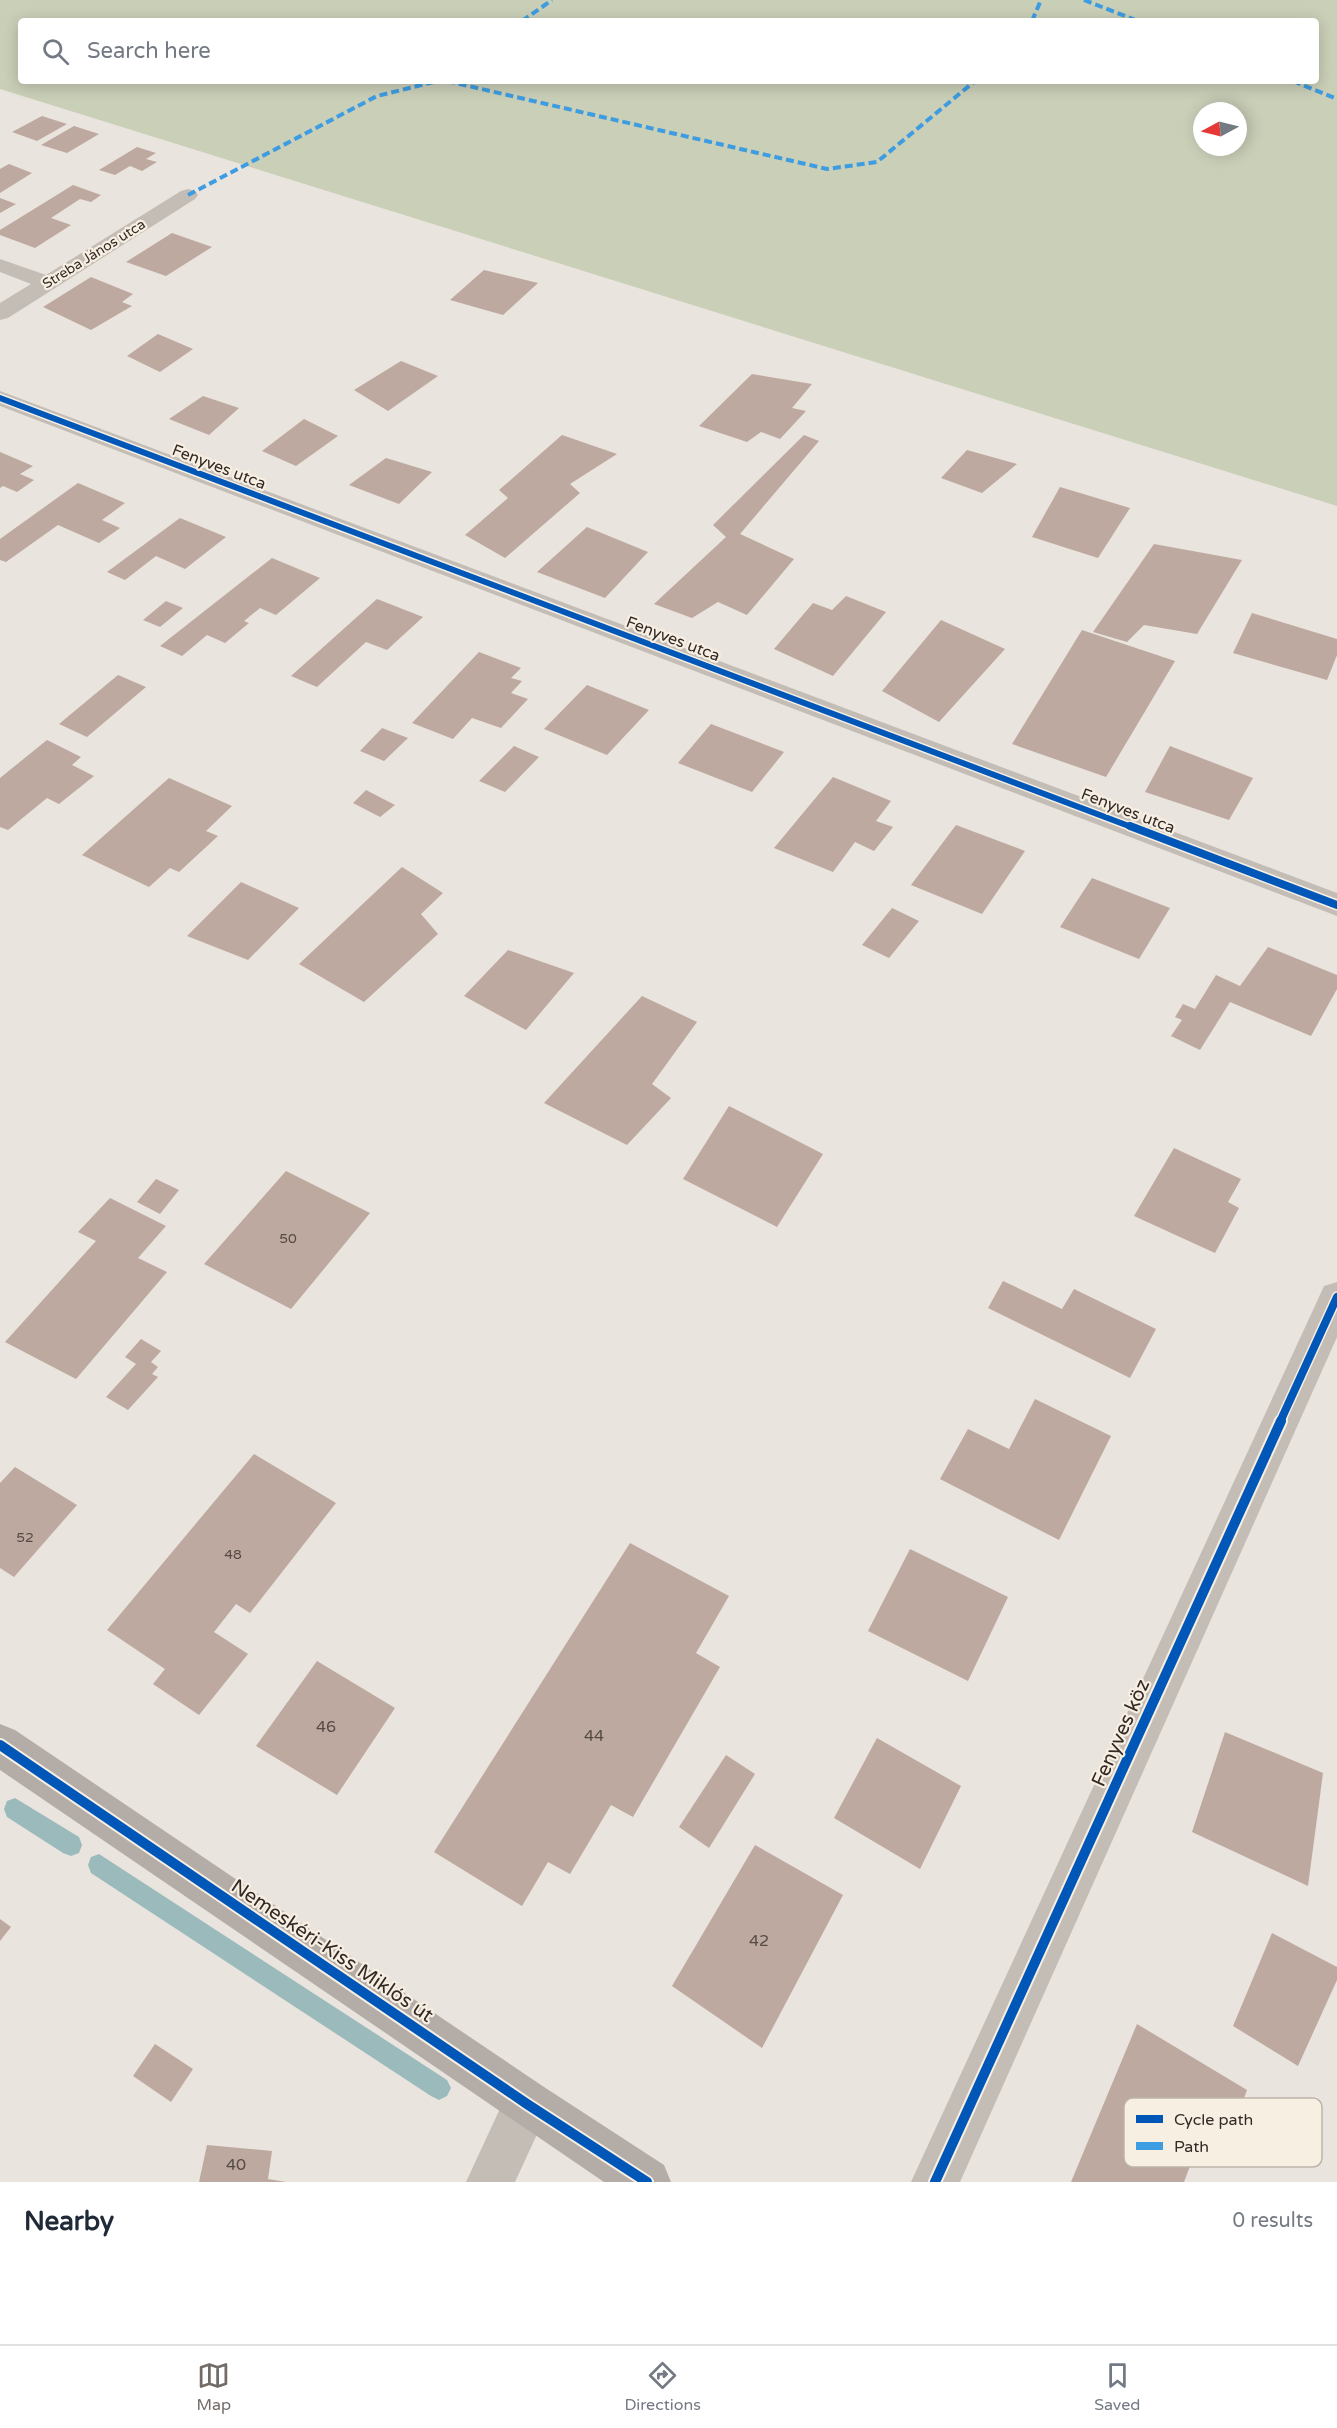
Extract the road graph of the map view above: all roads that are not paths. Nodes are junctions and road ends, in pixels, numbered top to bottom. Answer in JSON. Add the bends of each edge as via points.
{"nodes":[{"id":1,"x":188,"y":195,"type":"dead end"},
{"id":2,"x":0,"y":266,"type":"edge"},
{"id":3,"x":49,"y":283,"type":"junction"},
{"id":4,"x":0,"y":313,"type":"edge"},
{"id":5,"x":0,"y":398,"type":"edge"},
{"id":6,"x":1337,"y":905,"type":"edge"},
{"id":7,"x":1337,"y":1297,"type":"edge"},
{"id":8,"x":0,"y":1745,"type":"edge"},
{"id":9,"x":527,"y":2104,"type":"junction"},
{"id":10,"x":490,"y":2182,"type":"edge"},
{"id":11,"x":647,"y":2182,"type":"edge"},
{"id":12,"x":935,"y":2182,"type":"edge"}],
"edges":[{"from":1,"to":3,"type":"street","name":"Streba János utca"},
{"from":2,"to":3,"type":"street"},
{"from":3,"to":4,"type":"street","name":"Streba János utca"},
{"from":5,"to":6,"type":"street","name":"Fenyves utca"},
{"from":7,"to":12,"type":"street","name":"Fenyves köz"},
{"from":8,"to":9,"type":"street","name":"Nemeskéri-Kiss Miklós út"},
{"from":9,"to":10,"type":"street"},
{"from":9,"to":11,"type":"street","name":"Nemeskéri-Kiss Miklós út"}]}
